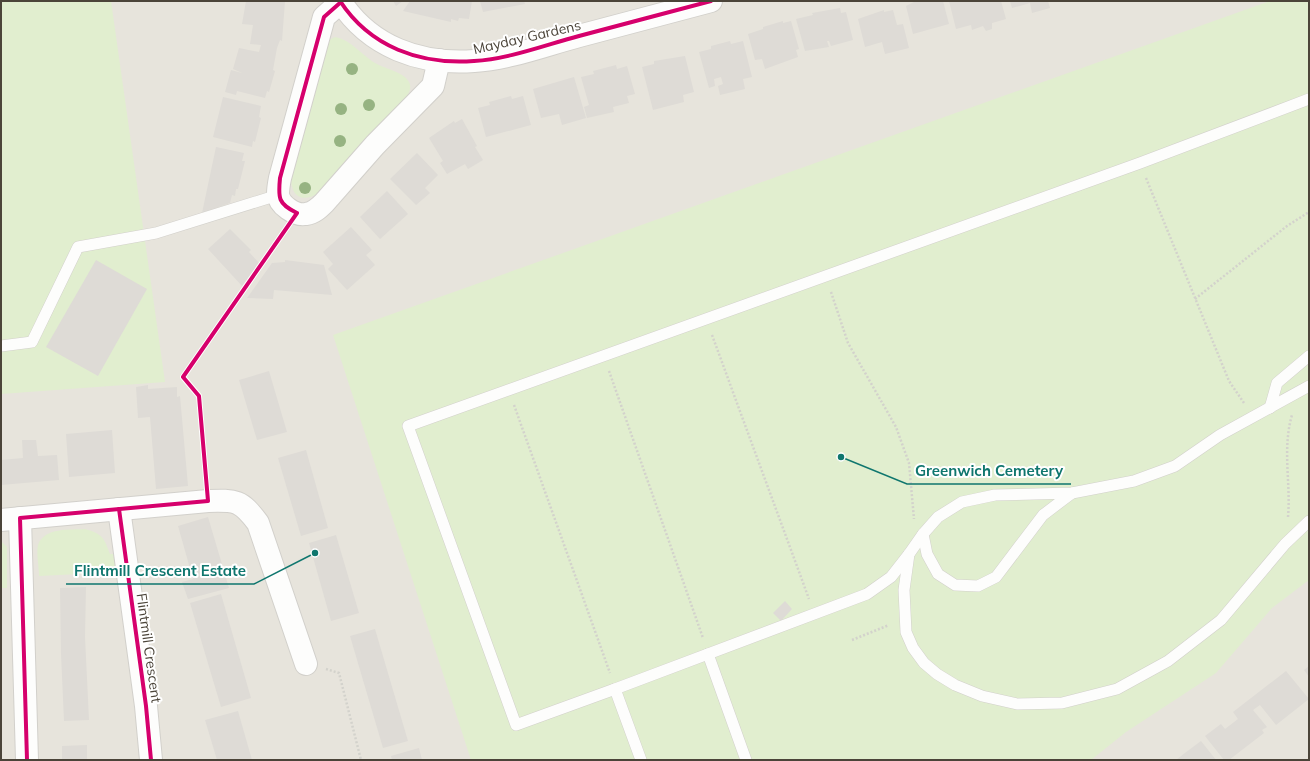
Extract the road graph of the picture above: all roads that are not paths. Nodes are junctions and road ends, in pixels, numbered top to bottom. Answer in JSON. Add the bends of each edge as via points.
{"nodes":[{"id":1,"x":711,"y":1,"type":"edge"},
{"id":2,"x":341,"y":2,"type":"edge"},
{"id":3,"x":439,"y":60,"type":"junction"},
{"id":4,"x":1309,"y":99,"type":"edge"},
{"id":5,"x":278,"y":195,"type":"junction"},
{"id":6,"x":1,"y":346,"type":"edge"},
{"id":7,"x":1309,"y":356,"type":"edge"},
{"id":8,"x":1309,"y":386,"type":"edge"},
{"id":9,"x":1270,"y":408,"type":"junction"},
{"id":10,"x":1072,"y":493,"type":"junction"},
{"id":11,"x":119,"y":509,"type":"junction"},
{"id":12,"x":10,"y":519,"type":"edge"},
{"id":13,"x":1309,"y":521,"type":"edge"},
{"id":14,"x":923,"y":534,"type":"junction"},
{"id":15,"x":909,"y":554,"type":"junction"},
{"id":16,"x":708,"y":654,"type":"junction"},
{"id":17,"x":306,"y":664,"type":"road end"},
{"id":18,"x":615,"y":689,"type":"junction"},
{"id":19,"x":26,"y":760,"type":"edge"},
{"id":20,"x":151,"y":760,"type":"edge"},
{"id":21,"x":641,"y":760,"type":"edge"},
{"id":22,"x":746,"y":760,"type":"edge"}],
"edges":[{"from":1,"to":3,"type":"street","name":"Mayday Gardens","via":[[501,56],[474,61]]},
{"from":2,"to":3,"type":"street","name":"Mayday Gardens","via":[[358,25],[373,38],[395,50]]},
{"from":2,"to":5,"type":"street","name":"Mayday Gardens","via":[[324,17],[280,178]]},
{"from":3,"to":5,"type":"street","via":[[433,86],[375,144],[316,211],[297,213],[281,203]]},
{"from":4,"to":18,"type":"lane","via":[[1140,163],[408,426],[516,725]]},
{"from":5,"to":6,"type":"lane","via":[[156,234],[78,247],[32,342]]},
{"from":7,"to":9,"type":"lane","via":[[1277,384]]},
{"from":8,"to":9,"type":"lane"},
{"from":9,"to":10,"type":"lane","via":[[1220,435],[1176,466],[1134,481]]},
{"from":10,"to":14,"type":"lane","via":[[995,495],[962,502],[938,517]]},
{"from":10,"to":14,"type":"lane","via":[[1043,515],[996,577],[978,586],[956,585],[938,574],[927,554]]},
{"from":11,"to":12,"type":"street"},
{"from":11,"to":17,"type":"street","via":[[227,500],[245,506],[258,522]]},
{"from":11,"to":20,"type":"street","name":"Flintmill Crescent"},
{"from":12,"to":19,"type":"street"},
{"from":13,"to":15,"type":"lane","via":[[1285,544],[1221,620],[1168,661],[1117,689],[1062,703],[1017,704],[982,696],[955,685],[924,663],[906,632],[904,590]]},
{"from":14,"to":15,"type":"lane"},
{"from":15,"to":16,"type":"lane","via":[[891,577],[867,594]]},
{"from":16,"to":18,"type":"lane"},
{"from":16,"to":22,"type":"lane"},
{"from":18,"to":21,"type":"lane"}]}
